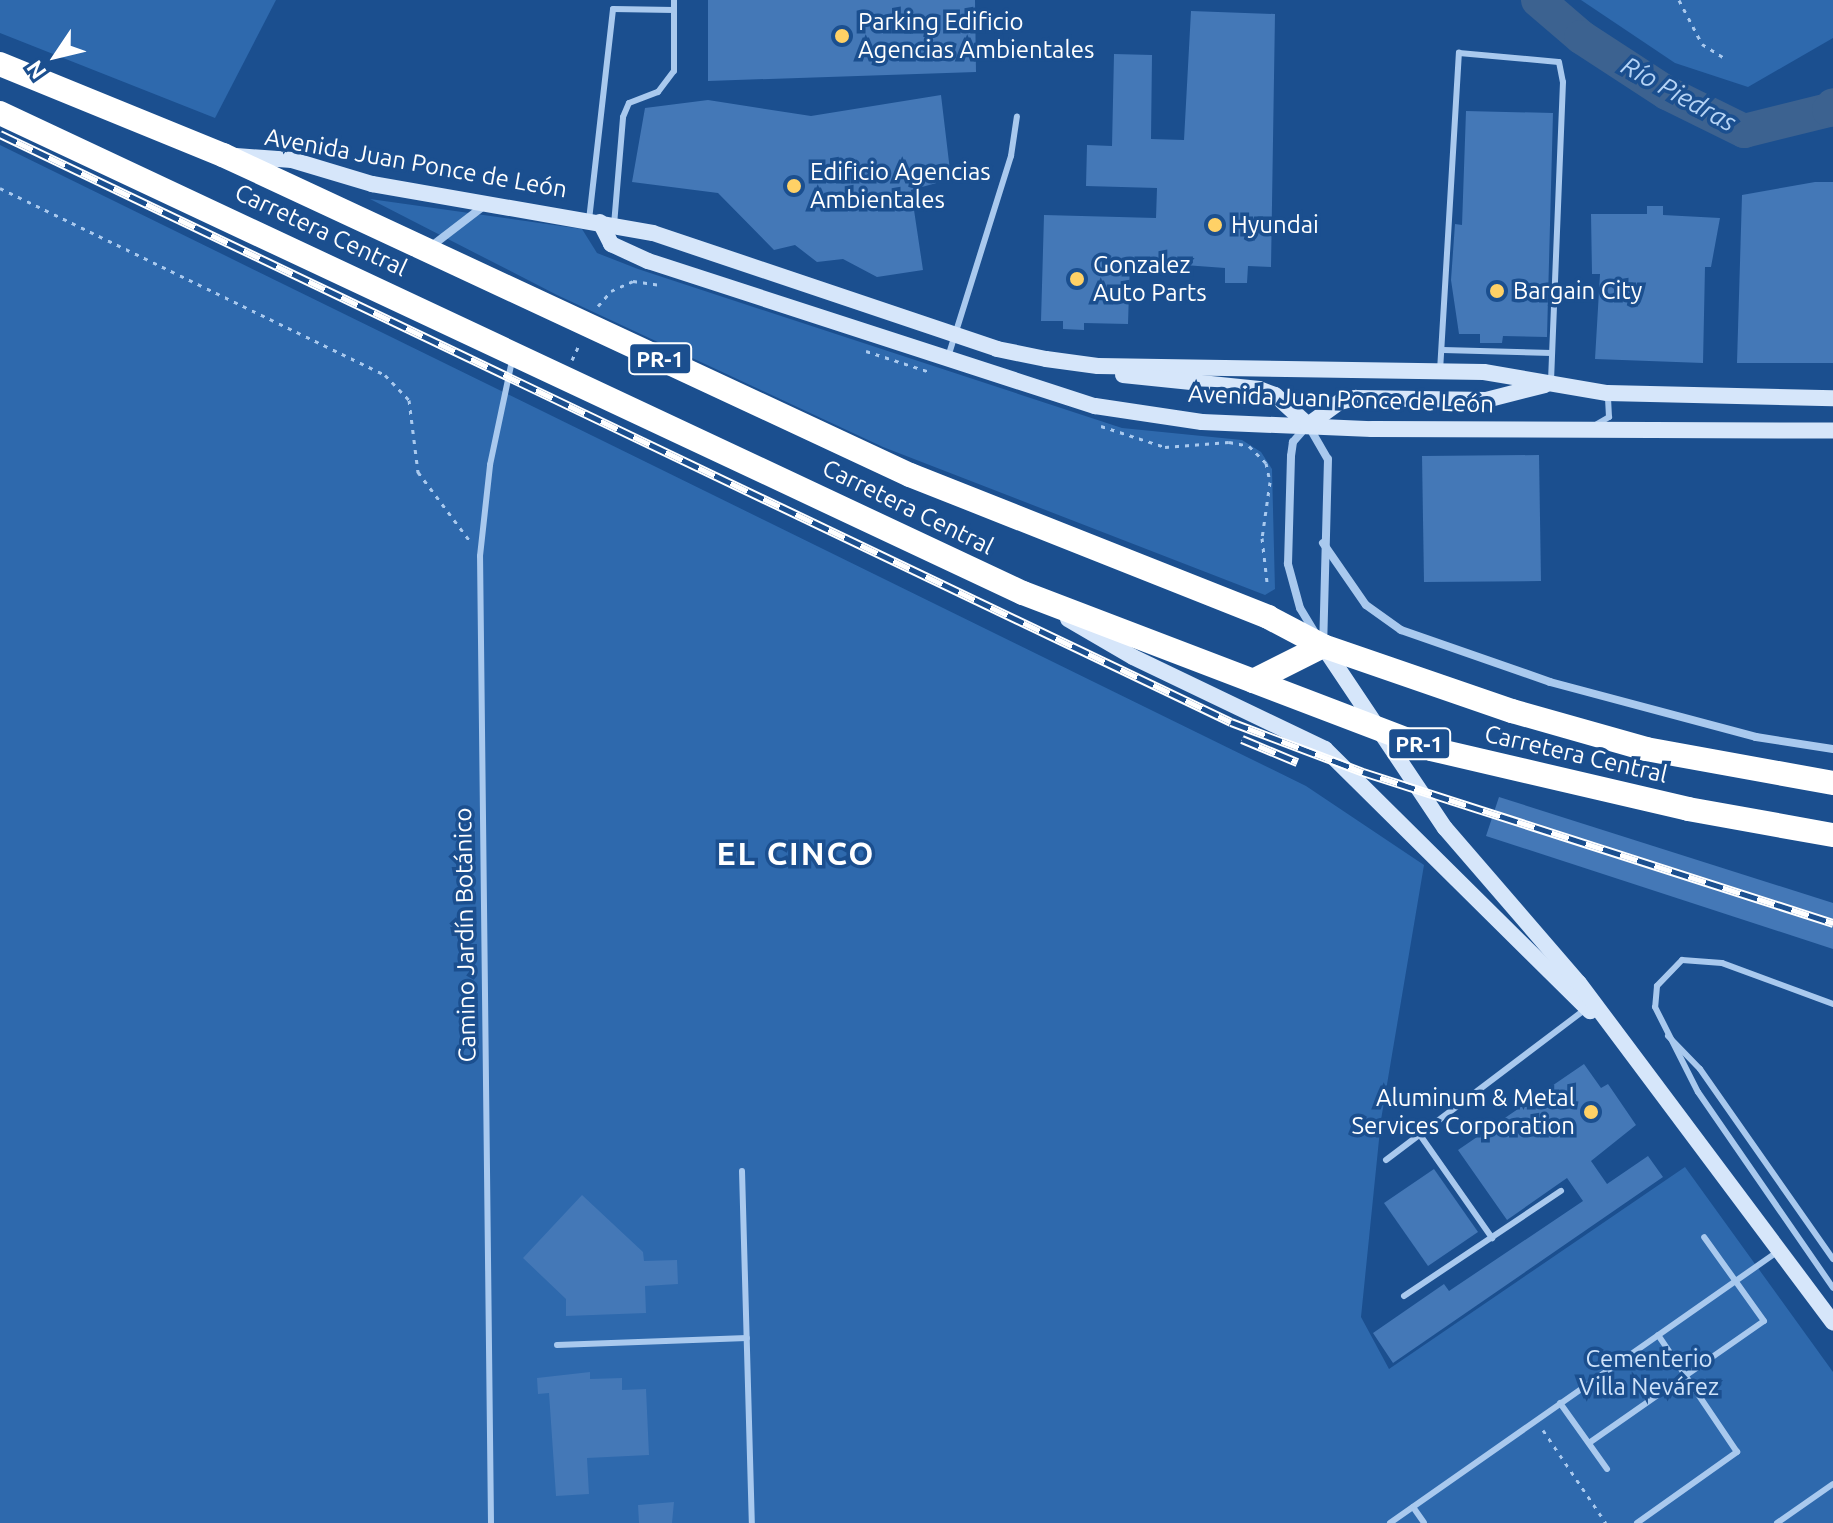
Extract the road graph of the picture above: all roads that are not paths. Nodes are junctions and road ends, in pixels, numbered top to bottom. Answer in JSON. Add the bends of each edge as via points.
{"nodes":[{"id":1,"x":674,"y":0,"type":"edge"},
{"id":2,"x":674,"y":10,"type":"junction"},
{"id":3,"x":0,"y":64,"type":"edge"},
{"id":4,"x":0,"y":113,"type":"edge"},
{"id":5,"x":1017,"y":116,"type":"dead end"},
{"id":6,"x":223,"y":155,"type":"junction"},
{"id":7,"x":489,"y":203,"type":"junction"},
{"id":8,"x":601,"y":222,"type":"junction"},
{"id":9,"x":429,"y":249,"type":"junction"},
{"id":10,"x":954,"y":334,"type":"junction"},
{"id":11,"x":515,"y":350,"type":"junction"},
{"id":12,"x":1443,"y":350,"type":"junction"},
{"id":13,"x":1552,"y":353,"type":"junction"},
{"id":14,"x":948,"y":357,"type":"junction"},
{"id":15,"x":1098,"y":366,"type":"junction"},
{"id":16,"x":1440,"y":372,"type":"junction"},
{"id":17,"x":1553,"y":382,"type":"junction"},
{"id":18,"x":1607,"y":393,"type":"junction"},
{"id":19,"x":1833,"y":398,"type":"edge"},
{"id":20,"x":1308,"y":425,"type":"junction"},
{"id":21,"x":1587,"y":430,"type":"junction"},
{"id":22,"x":1833,"y":431,"type":"edge"},
{"id":23,"x":1323,"y":543,"type":"junction"},
{"id":24,"x":1023,"y":593,"type":"junction"},
{"id":25,"x":1323,"y":646,"type":"junction"},
{"id":26,"x":1253,"y":681,"type":"junction"},
{"id":27,"x":1378,"y":730,"type":"junction"},
{"id":28,"x":1833,"y":749,"type":"edge"},
{"id":29,"x":1833,"y":783,"type":"edge"},
{"id":30,"x":1833,"y":835,"type":"edge"},
{"id":31,"x":1833,"y":1004,"type":"edge"},
{"id":32,"x":1587,"y":1008,"type":"junction"},
{"id":33,"x":1663,"y":1031,"type":"junction"},
{"id":34,"x":1626,"y":1045,"type":"junction"},
{"id":35,"x":1420,"y":1135,"type":"junction"},
{"id":36,"x":1386,"y":1160,"type":"dead end"},
{"id":37,"x":742,"y":1171,"type":"dead end"},
{"id":38,"x":1561,"y":1191,"type":"dead end"},
{"id":39,"x":1704,"y":1237,"type":"dead end"},
{"id":40,"x":1492,"y":1238,"type":"junction"},
{"id":41,"x":1778,"y":1251,"type":"junction"},
{"id":42,"x":1833,"y":1259,"type":"edge"},
{"id":43,"x":1735,"y":1281,"type":"junction"},
{"id":44,"x":1833,"y":1288,"type":"edge"},
{"id":45,"x":1404,"y":1296,"type":"dead end"},
{"id":46,"x":1833,"y":1322,"type":"edge"},
{"id":47,"x":1658,"y":1335,"type":"junction"},
{"id":48,"x":747,"y":1338,"type":"junction"},
{"id":49,"x":557,"y":1345,"type":"dead end"},
{"id":50,"x":1686,"y":1376,"type":"junction"},
{"id":51,"x":1560,"y":1403,"type":"junction"},
{"id":52,"x":1589,"y":1443,"type":"junction"},
{"id":53,"x":1607,"y":1469,"type":"dead end"},
{"id":54,"x":1833,"y":1484,"type":"edge"},
{"id":55,"x":1413,"y":1507,"type":"junction"},
{"id":56,"x":491,"y":1523,"type":"edge"},
{"id":57,"x":752,"y":1523,"type":"edge"},
{"id":58,"x":1390,"y":1523,"type":"edge"},
{"id":59,"x":1424,"y":1523,"type":"edge"},
{"id":60,"x":1637,"y":1523,"type":"edge"},
{"id":61,"x":1777,"y":1523,"type":"edge"}],
"edges":[{"from":1,"to":2,"type":"lane"},
{"from":2,"to":8,"type":"lane","via":[[674,71],[658,92],[629,103]]},
{"from":2,"to":8,"type":"lane","via":[[613,9]]},
{"from":3,"to":6,"type":"highway","name":"Carretera Central","number":"PR-1"},
{"from":4,"to":11,"type":"highway","name":"Carretera Central","number":"PR-1"},
{"from":5,"to":10,"type":"lane","via":[[1011,156]]},
{"from":6,"to":7,"type":"street","name":"Avenida Juan Ponce de León","via":[[292,160],[372,184]]},
{"from":6,"to":9,"type":"highway","name":"Carretera Central","number":"PR-1"},
{"from":7,"to":8,"type":"street","name":"Avenida Juan Ponce de León"},
{"from":7,"to":9,"type":"street"},
{"from":8,"to":10,"type":"street","name":"Avenida Juan Ponce de León","via":[[653,233]]},
{"from":8,"to":14,"type":"street","name":"Avenida Juan Ponce de León","via":[[611,244],[648,261]]},
{"from":9,"to":25,"type":"highway","name":"Carretera Central","number":"PR-1","via":[[910,475],[1268,617]]},
{"from":10,"to":14,"type":"lane"},
{"from":10,"to":15,"type":"street","name":"Avenida Juan Ponce de León","via":[[997,349]]},
{"from":11,"to":24,"type":"highway","name":"Carretera Central","number":"PR-1"},
{"from":11,"to":56,"type":"lane","name":"Camino Jardín Botánico","via":[[490,465],[480,556]]},
{"from":12,"to":13,"type":"lane"},
{"from":12,"to":13,"type":"lane","via":[[1459,53],[1559,62],[1563,82]]},
{"from":12,"to":16,"type":"lane"},
{"from":13,"to":17,"type":"lane"},
{"from":14,"to":20,"type":"street","name":"Avenida Juan Ponce de León","via":[[1095,406],[1202,422]]},
{"from":15,"to":16,"type":"street","name":"Avenida Juan Ponce de León"},
{"from":15,"to":20,"type":"street","via":[[1126,376],[1259,389],[1275,395]]},
{"from":16,"to":17,"type":"street","name":"Avenida Juan Ponce de León"},
{"from":17,"to":18,"type":"street","name":"Avenida Juan Ponce de León"},
{"from":17,"to":20,"type":"street","via":[[1486,400],[1355,398],[1340,402]]},
{"from":18,"to":19,"type":"street","name":"Avenida Juan Ponce de León"},
{"from":18,"to":21,"type":"lane","via":[[1609,417]]},
{"from":20,"to":21,"type":"street","name":"Avenida Juan Ponce de León"},
{"from":20,"to":23,"type":"street","via":[[1328,459]]},
{"from":20,"to":25,"type":"street","via":[[1293,442],[1288,564],[1300,608]]},
{"from":21,"to":22,"type":"street","name":"Avenida Juan Ponce de León"},
{"from":23,"to":25,"type":"street"},
{"from":23,"to":28,"type":"street","via":[[1366,605],[1414,635],[1595,694],[1756,737]]},
{"from":24,"to":26,"type":"highway","name":"Carretera Central","number":"PR-1"},
{"from":24,"to":32,"type":"street","via":[[1133,657],[1325,749]]},
{"from":25,"to":26,"type":"highway"},
{"from":25,"to":27,"type":"street"},
{"from":25,"to":29,"type":"highway","name":"Carretera Central","number":"PR-1","via":[[1512,711],[1646,749]]},
{"from":26,"to":27,"type":"highway","name":"Carretera Central","number":"PR-1"},
{"from":27,"to":30,"type":"highway","name":"Carretera Central","number":"PR-1","via":[[1551,778]]},
{"from":27,"to":34,"type":"street","via":[[1445,828]]},
{"from":31,"to":33,"type":"lane","via":[[1722,963],[1682,960],[1657,986],[1655,1007]]},
{"from":32,"to":34,"type":"street"},
{"from":32,"to":35,"type":"lane"},
{"from":33,"to":42,"type":"lane","via":[[1700,1069]]},
{"from":33,"to":44,"type":"lane","via":[[1698,1092]]},
{"from":34,"to":41,"type":"street"},
{"from":35,"to":36,"type":"lane"},
{"from":35,"to":40,"type":"lane"},
{"from":37,"to":48,"type":"lane"},
{"from":38,"to":40,"type":"lane"},
{"from":39,"to":43,"type":"lane"},
{"from":40,"to":45,"type":"lane"},
{"from":41,"to":43,"type":"lane"},
{"from":41,"to":46,"type":"street"},
{"from":43,"to":47,"type":"lane"},
{"from":43,"to":50,"type":"lane","via":[[1764,1321]]},
{"from":47,"to":50,"type":"lane"},
{"from":47,"to":51,"type":"lane"},
{"from":48,"to":49,"type":"lane"},
{"from":48,"to":57,"type":"lane"},
{"from":50,"to":52,"type":"lane"},
{"from":50,"to":60,"type":"lane","via":[[1737,1452]]},
{"from":51,"to":52,"type":"lane"},
{"from":51,"to":55,"type":"lane"},
{"from":52,"to":53,"type":"lane"},
{"from":54,"to":61,"type":"lane"},
{"from":55,"to":58,"type":"lane"},
{"from":55,"to":59,"type":"lane"}]}
